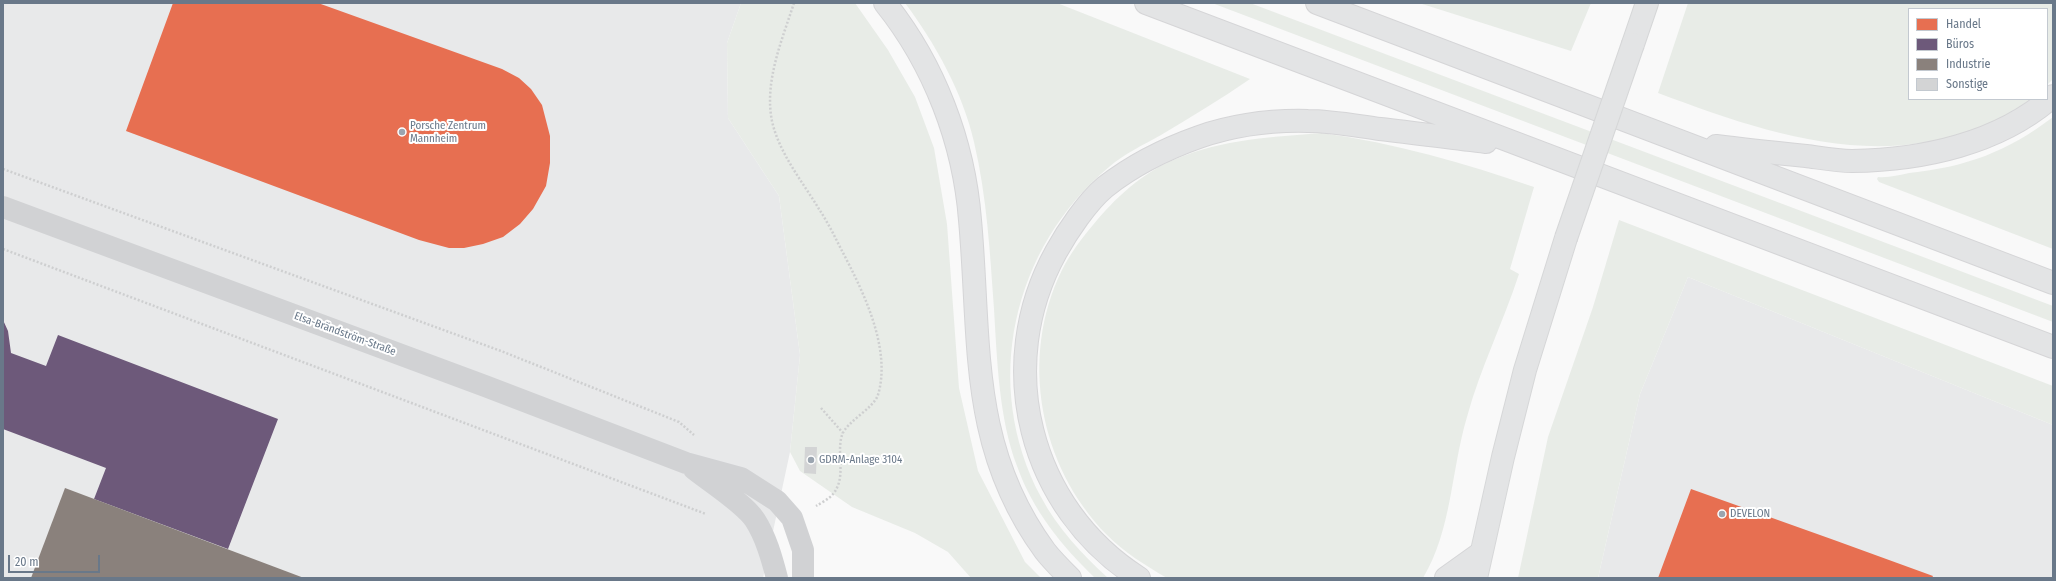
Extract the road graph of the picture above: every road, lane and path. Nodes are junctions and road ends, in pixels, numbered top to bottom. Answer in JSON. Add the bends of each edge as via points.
{"nodes":[{"id":1,"x":794,"y":3,"type":"edge"},
{"id":2,"x":885,"y":3,"type":"edge"},
{"id":3,"x":1146,"y":3,"type":"edge"},
{"id":4,"x":1317,"y":3,"type":"edge"},
{"id":5,"x":1647,"y":3,"type":"edge"},
{"id":6,"x":2053,"y":96,"type":"edge"},
{"id":7,"x":1685,"y":143,"type":"junction"},
{"id":8,"x":1519,"y":146,"type":"junction"},
{"id":9,"x":3,"y":169,"type":"edge"},
{"id":10,"x":3,"y":207,"type":"edge"},
{"id":11,"x":3,"y":249,"type":"edge"},
{"id":12,"x":2053,"y":283,"type":"edge"},
{"id":13,"x":2053,"y":347,"type":"edge"},
{"id":14,"x":821,"y":408,"type":"dead end"},
{"id":15,"x":843,"y":433,"type":"junction"},
{"id":16,"x":696,"y":437,"type":"dead end"},
{"id":17,"x":686,"y":463,"type":"junction"},
{"id":18,"x":813,"y":508,"type":"dead end"},
{"id":19,"x":712,"y":516,"type":"dead end"},
{"id":20,"x":1482,"y":552,"type":"junction"},
{"id":21,"x":777,"y":578,"type":"edge"},
{"id":22,"x":803,"y":578,"type":"edge"},
{"id":23,"x":1070,"y":578,"type":"edge"},
{"id":24,"x":1139,"y":578,"type":"edge"},
{"id":25,"x":1446,"y":578,"type":"edge"},
{"id":26,"x":1476,"y":578,"type":"edge"}],
"edges":[{"from":1,"to":15,"type":"path","via":[[770,89],[772,121],[785,156],[820,210],[857,280],[872,314],[883,368],[878,396]]},
{"from":2,"to":23,"type":"main road","via":[[908,35],[935,83],[961,164],[970,218],[981,383],[998,465],[1021,515],[1045,552]]},
{"from":3,"to":8,"type":"main road"},
{"from":4,"to":7,"type":"main road"},
{"from":5,"to":20,"type":"main road","bridge":true,"via":[[1566,238],[1525,370],[1502,457]]},
{"from":6,"to":7,"type":"main road","via":[[2037,110],[1996,132],[1928,155],[1850,161]]},
{"from":7,"to":12,"type":"main road"},
{"from":8,"to":13,"type":"main road"},
{"from":8,"to":24,"type":"main road","via":[[1309,121],[1241,125],[1198,137],[1144,160],[1104,189],[1068,231],[1047,269],[1032,308],[1026,345],[1024,384],[1030,422],[1039,454],[1073,518],[1096,545]]},
{"from":9,"to":16,"type":"path","via":[[501,350],[679,422]]},
{"from":10,"to":17,"type":"street","name":"Elsa-Brändström-Straße"},
{"from":11,"to":19,"type":"path"},
{"from":14,"to":15,"type":"path"},
{"from":15,"to":18,"type":"path","via":[[838,451],[841,474],[833,494]]},
{"from":17,"to":21,"type":"street","name":"Elsa-Brändström-Straße","via":[[739,503],[755,520],[771,556]]},
{"from":17,"to":22,"type":"street","name":"Elsa-Brändström-Straße","via":[[741,478],[777,501],[792,518],[803,550]]},
{"from":20,"to":25,"type":"main road"},
{"from":20,"to":26,"type":"main road"}]}
